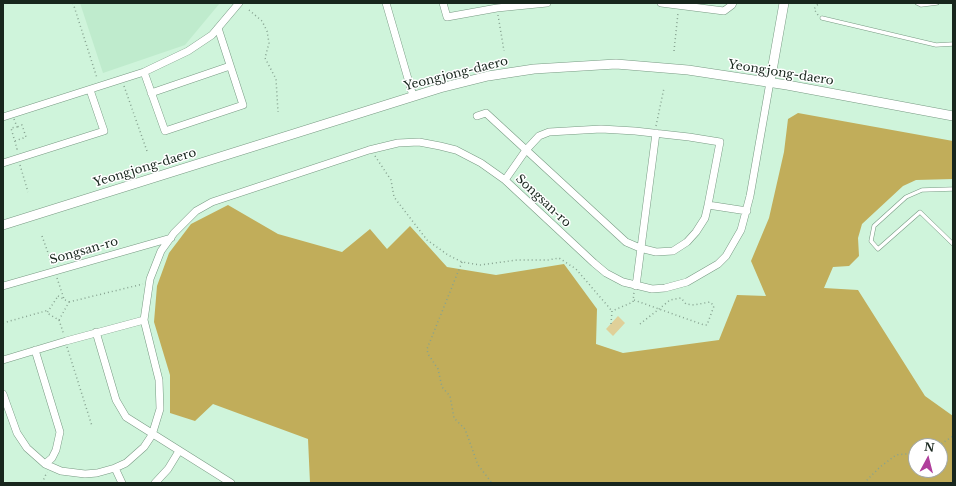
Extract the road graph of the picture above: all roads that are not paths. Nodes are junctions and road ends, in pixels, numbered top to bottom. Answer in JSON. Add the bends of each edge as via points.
{"nodes":[{"id":1,"x":239,"y":3,"type":"edge"},
{"id":2,"x":386,"y":3,"type":"edge"},
{"id":3,"x":443,"y":3,"type":"edge"},
{"id":4,"x":547,"y":3,"type":"edge"},
{"id":5,"x":661,"y":3,"type":"edge"},
{"id":6,"x":733,"y":3,"type":"edge"},
{"id":7,"x":784,"y":3,"type":"edge"},
{"id":8,"x":917,"y":3,"type":"edge"},
{"id":9,"x":937,"y":3,"type":"edge"},
{"id":10,"x":822,"y":18,"type":"road end"},
{"id":11,"x":218,"y":28,"type":"junction"},
{"id":12,"x":953,"y":44,"type":"edge"},
{"id":13,"x":230,"y":66,"type":"junction"},
{"id":14,"x":144,"y":72,"type":"junction"},
{"id":15,"x":770,"y":82,"type":"junction"},
{"id":16,"x":90,"y":90,"type":"junction"},
{"id":17,"x":151,"y":93,"type":"junction"},
{"id":18,"x":413,"y":96,"type":"junction"},
{"id":19,"x":477,"y":116,"type":"dead end"},
{"id":20,"x":953,"y":116,"type":"edge"},
{"id":21,"x":3,"y":117,"type":"edge"},
{"id":22,"x":656,"y":131,"type":"junction"},
{"id":23,"x":526,"y":150,"type":"junction"},
{"id":24,"x":3,"y":163,"type":"edge"},
{"id":25,"x":505,"y":180,"type":"junction"},
{"id":26,"x":953,"y":189,"type":"edge"},
{"id":27,"x":708,"y":205,"type":"junction"},
{"id":28,"x":747,"y":211,"type":"junction"},
{"id":29,"x":3,"y":226,"type":"edge"},
{"id":30,"x":171,"y":238,"type":"junction"},
{"id":31,"x":953,"y":244,"type":"edge"},
{"id":32,"x":640,"y":248,"type":"junction"},
{"id":33,"x":3,"y":286,"type":"edge"},
{"id":34,"x":635,"y":289,"type":"junction"},
{"id":35,"x":144,"y":320,"type":"junction"},
{"id":36,"x":96,"y":332,"type":"junction"},
{"id":37,"x":35,"y":350,"type":"junction"},
{"id":38,"x":3,"y":360,"type":"edge"},
{"id":39,"x":3,"y":394,"type":"edge"},
{"id":40,"x":152,"y":435,"type":"junction"},
{"id":41,"x":179,"y":451,"type":"junction"},
{"id":42,"x":45,"y":464,"type":"junction"},
{"id":43,"x":115,"y":468,"type":"junction"},
{"id":44,"x":218,"y":480,"type":"edge"},
{"id":45,"x":122,"y":483,"type":"edge"},
{"id":46,"x":155,"y":483,"type":"edge"},
{"id":47,"x":232,"y":483,"type":"edge"}],
"edges":[{"from":1,"to":11,"type":"street"},
{"from":2,"to":18,"type":"street"},
{"from":3,"to":4,"type":"street","via":[[447,17]]},
{"from":5,"to":6,"type":"street","via":[[724,11]]},
{"from":7,"to":15,"type":"street"},
{"from":8,"to":9,"type":"lane"},
{"from":10,"to":12,"type":"lane","via":[[936,45]]},
{"from":11,"to":13,"type":"street"},
{"from":11,"to":14,"type":"street","via":[[188,51]]},
{"from":13,"to":17,"type":"street"},
{"from":13,"to":17,"type":"street","via":[[242,104],[165,131]]},
{"from":14,"to":16,"type":"street"},
{"from":14,"to":17,"type":"street"},
{"from":15,"to":18,"type":"street","name":"Yeongjong-daero","via":[[688,70],[616,64],[534,68],[488,76]]},
{"from":15,"to":20,"type":"street","name":"Yeongjong-daero"},
{"from":15,"to":28,"type":"street","name":"Songsan-ro"},
{"from":16,"to":21,"type":"street"},
{"from":16,"to":24,"type":"street","via":[[104,131]]},
{"from":18,"to":29,"type":"street","name":"Yeongjong-daero"},
{"from":19,"to":23,"type":"street","via":[[486,113]]},
{"from":22,"to":23,"type":"street","via":[[601,129],[549,132],[539,136]]},
{"from":22,"to":27,"type":"street","via":[[720,142]]},
{"from":22,"to":32,"type":"street"},
{"from":23,"to":25,"type":"street"},
{"from":23,"to":32,"type":"street","via":[[626,242]]},
{"from":25,"to":30,"type":"street","name":"Songsan-ro","via":[[456,150],[419,142],[398,143],[369,150],[212,202],[196,211]]},
{"from":25,"to":34,"type":"street","name":"Songsan-ro","via":[[600,268]]},
{"from":26,"to":31,"type":"lane","via":[[922,190],[906,197],[874,226],[871,241],[878,249],[920,212]]},
{"from":27,"to":28,"type":"street"},
{"from":27,"to":32,"type":"street","via":[[705,218],[687,242],[672,251],[656,252]]},
{"from":28,"to":34,"type":"street","name":"Songsan-ro","via":[[741,230],[726,256],[708,270],[687,282],[665,288]]},
{"from":30,"to":33,"type":"street","name":"Songsan-ro"},
{"from":30,"to":35,"type":"street","name":"Songsan-ro","via":[[161,251],[150,279]]},
{"from":32,"to":34,"type":"street"},
{"from":35,"to":36,"type":"street"},
{"from":35,"to":40,"type":"street","name":"Songsan-ro","via":[[159,380],[160,409]]},
{"from":36,"to":37,"type":"street"},
{"from":36,"to":40,"type":"street","via":[[121,411],[133,423]]},
{"from":37,"to":38,"type":"street"},
{"from":37,"to":42,"type":"street","via":[[60,432],[56,450]]},
{"from":39,"to":42,"type":"street","name":"Songsan-ro","via":[[17,433],[27,448]]},
{"from":40,"to":41,"type":"street"},
{"from":40,"to":43,"type":"street","name":"Songsan-ro","via":[[136,455]]},
{"from":41,"to":44,"type":"street"},
{"from":41,"to":46,"type":"street"},
{"from":42,"to":43,"type":"street","name":"Songsan-ro","via":[[72,473],[97,473]]},
{"from":43,"to":45,"type":"street"},
{"from":44,"to":47,"type":"street"}]}
